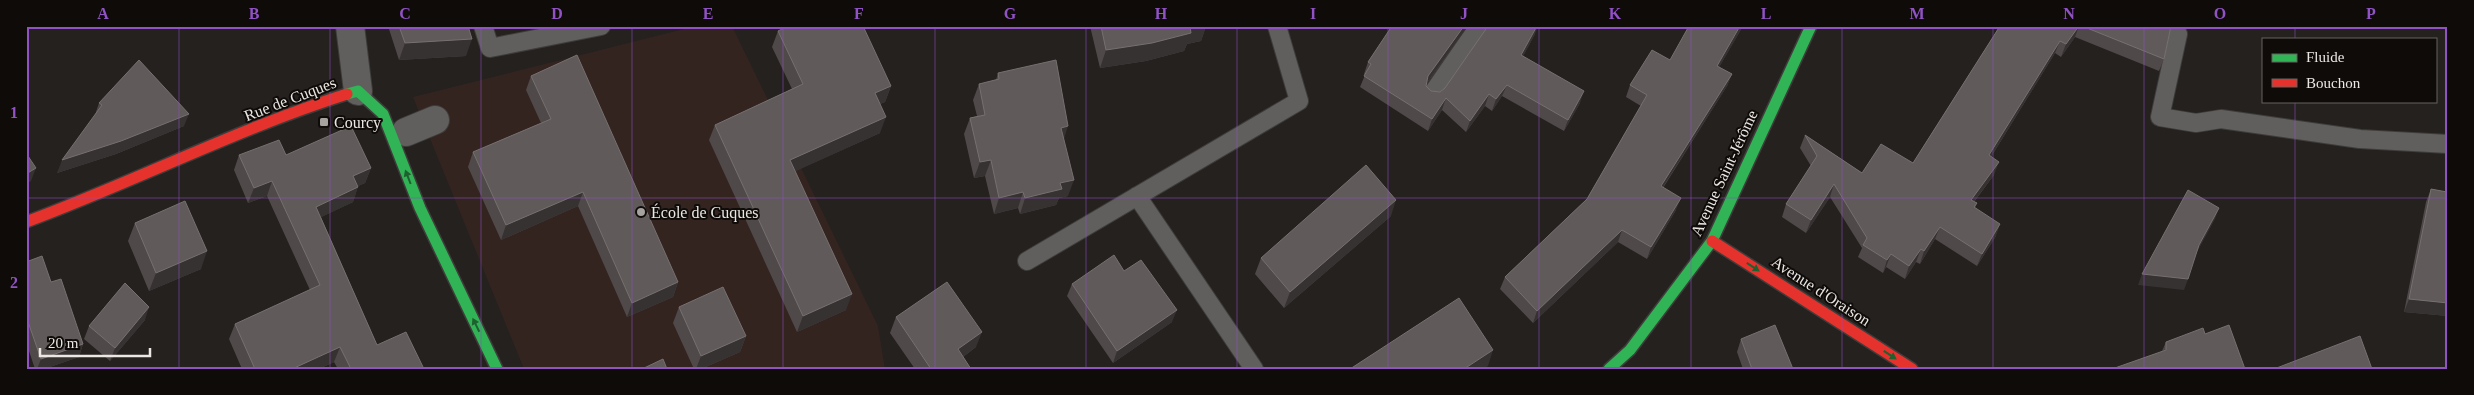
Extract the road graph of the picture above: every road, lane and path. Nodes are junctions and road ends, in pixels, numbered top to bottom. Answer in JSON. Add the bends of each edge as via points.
{"nodes":[{"id":1,"x":350,"y":26,"type":"edge"},
{"id":2,"x":483,"y":26,"type":"edge"},
{"id":3,"x":601,"y":26,"type":"edge"},
{"id":4,"x":1277,"y":26,"type":"edge"},
{"id":5,"x":1479,"y":26,"type":"edge"},
{"id":6,"x":1811,"y":26,"type":"edge"},
{"id":7,"x":2178,"y":34,"type":"dead end"},
{"id":8,"x":358,"y":91,"type":"junction"},
{"id":9,"x":1432,"y":94,"type":"edge"},
{"id":10,"x":435,"y":120,"type":"dead end"},
{"id":11,"x":399,"y":134,"type":"junction"},
{"id":12,"x":2448,"y":144,"type":"edge"},
{"id":13,"x":1138,"y":196,"type":"junction"},
{"id":14,"x":26,"y":222,"type":"edge"},
{"id":15,"x":1712,"y":241,"type":"junction"},
{"id":16,"x":1027,"y":260,"type":"dead end"},
{"id":17,"x":497,"y":369,"type":"edge"},
{"id":18,"x":1254,"y":369,"type":"edge"},
{"id":19,"x":1609,"y":369,"type":"edge"},
{"id":20,"x":1912,"y":369,"type":"edge"}],
"edges":[{"from":1,"to":8,"type":"street"},
{"from":2,"to":3,"type":"lane","via":[[490,48]]},
{"from":4,"to":13,"type":"lane","via":[[1299,102]]},
{"from":5,"to":9,"type":"lane"},
{"from":6,"to":15,"type":"street","name":"Avenue Saint-Jérôme"},
{"from":7,"to":12,"type":"lane","via":[[2160,117],[2196,123],[2220,119],[2360,139]]},
{"from":8,"to":11,"type":"street","name":"Rue de Cuques"},
{"from":8,"to":14,"type":"street","name":"Rue de Cuques","via":[[271,122]]},
{"from":10,"to":11,"type":"street"},
{"from":17,"to":11,"type":"street","name":"Rue de Cuques","one_way":true,"via":[[420,208]]},
{"from":13,"to":16,"type":"lane"},
{"from":13,"to":18,"type":"lane"},
{"from":15,"to":19,"type":"street","name":"Avenue Saint-Jérôme","via":[[1630,350]]},
{"from":15,"to":20,"type":"street","name":"Avenue d'Oraison","one_way":true}]}
